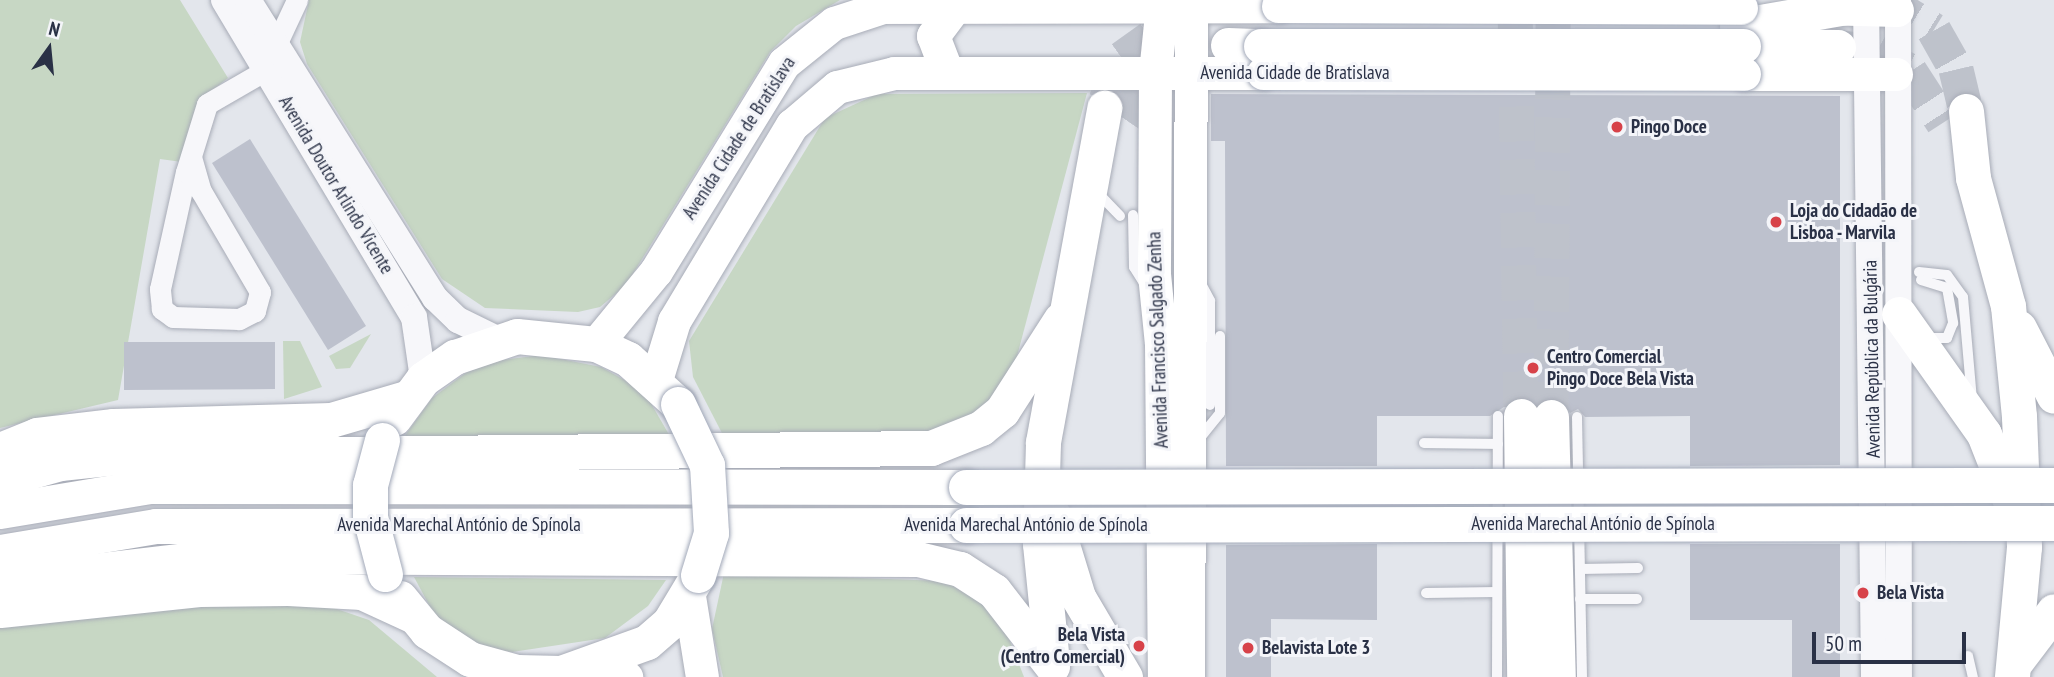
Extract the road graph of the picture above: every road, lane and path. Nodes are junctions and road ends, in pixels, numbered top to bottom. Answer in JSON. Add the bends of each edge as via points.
{"nodes":[{"id":1,"x":224,"y":0,"type":"edge"},
{"id":2,"x":248,"y":0,"type":"edge"},
{"id":3,"x":297,"y":0,"type":"edge"},
{"id":4,"x":1177,"y":2,"type":"edge"},
{"id":5,"x":883,"y":3,"type":"edge"},
{"id":6,"x":953,"y":3,"type":"edge"},
{"id":7,"x":1875,"y":5,"type":"edge"},
{"id":8,"x":1741,"y":39,"type":"junction"},
{"id":9,"x":1838,"y":47,"type":"tunnel mouth"},
{"id":10,"x":1250,"y":55,"type":"junction"},
{"id":11,"x":270,"y":59,"type":"junction"},
{"id":12,"x":947,"y":72,"type":"junction"},
{"id":13,"x":1171,"y":73,"type":"junction"},
{"id":14,"x":1882,"y":74,"type":"junction"},
{"id":15,"x":1116,"y":114,"type":"tunnel mouth"},
{"id":16,"x":1954,"y":117,"type":"tunnel mouth"},
{"id":17,"x":191,"y":157,"type":"junction"},
{"id":18,"x":1094,"y":174,"type":"junction"},
{"id":19,"x":1133,"y":215,"type":"dead end"},
{"id":20,"x":1121,"y":216,"type":"dead end"},
{"id":21,"x":219,"y":221,"type":"junction"},
{"id":22,"x":171,"y":239,"type":"junction"},
{"id":23,"x":1187,"y":267,"type":"junction"},
{"id":24,"x":1156,"y":292,"type":"junction"},
{"id":25,"x":2008,"y":306,"type":"junction"},
{"id":26,"x":1061,"y":319,"type":"junction"},
{"id":27,"x":1906,"y":325,"type":"junction"},
{"id":28,"x":1220,"y":336,"type":"dead end"},
{"id":29,"x":499,"y":341,"type":"junction"},
{"id":30,"x":596,"y":344,"type":"junction"},
{"id":31,"x":414,"y":388,"type":"junction"},
{"id":32,"x":667,"y":392,"type":"junction"},
{"id":33,"x":2054,"y":396,"type":"edge"},
{"id":34,"x":1210,"y":405,"type":"dead end"},
{"id":35,"x":1972,"y":415,"type":"junction"},
{"id":36,"x":1537,"y":416,"type":"junction"},
{"id":37,"x":1043,"y":442,"type":"junction"},
{"id":38,"x":1424,"y":443,"type":"dead end"},
{"id":39,"x":1498,"y":444,"type":"junction"},
{"id":40,"x":0,"y":450,"type":"edge"},
{"id":41,"x":1188,"y":452,"type":"junction"},
{"id":42,"x":0,"y":480,"type":"edge"},
{"id":43,"x":2054,"y":485,"type":"edge"},
{"id":44,"x":0,"y":511,"type":"edge"},
{"id":45,"x":2054,"y":523,"type":"edge"},
{"id":46,"x":2024,"y":547,"type":"junction"},
{"id":47,"x":0,"y":552,"type":"edge"},
{"id":48,"x":1638,"y":568,"type":"dead end"},
{"id":49,"x":1580,"y":569,"type":"junction"},
{"id":50,"x":0,"y":582,"type":"edge"},
{"id":51,"x":694,"y":586,"type":"junction"},
{"id":52,"x":1497,"y":592,"type":"junction"},
{"id":53,"x":1426,"y":593,"type":"dead end"},
{"id":54,"x":1580,"y":599,"type":"junction"},
{"id":55,"x":1637,"y":599,"type":"dead end"},
{"id":56,"x":0,"y":610,"type":"edge"},
{"id":57,"x":2054,"y":611,"type":"edge"},
{"id":58,"x":412,"y":615,"type":"junction"},
{"id":59,"x":1968,"y":656,"type":"dead end"},
{"id":60,"x":590,"y":666,"type":"junction"},
{"id":61,"x":2013,"y":670,"type":"edge"},
{"id":62,"x":1054,"y":672,"type":"edge"},
{"id":63,"x":626,"y":677,"type":"edge"},
{"id":64,"x":702,"y":677,"type":"edge"},
{"id":65,"x":1125,"y":677,"type":"edge"},
{"id":66,"x":1164,"y":677,"type":"edge"},
{"id":67,"x":1188,"y":677,"type":"edge"},
{"id":68,"x":1497,"y":677,"type":"edge"},
{"id":69,"x":1524,"y":677,"type":"edge"},
{"id":70,"x":1558,"y":677,"type":"edge"},
{"id":71,"x":1582,"y":677,"type":"edge"},
{"id":72,"x":1874,"y":677,"type":"edge"},
{"id":73,"x":1899,"y":677,"type":"edge"},
{"id":74,"x":1973,"y":677,"type":"edge"}],
"edges":[{"from":1,"to":11,"type":"street","name":"Avenida Doutor Arlindo Vicente"},
{"from":2,"to":11,"type":"street","name":"Avenida Doutor Arlindo Vicente"},
{"from":3,"to":11,"type":"street"},
{"from":4,"to":6,"type":"main road","name":"Avenida Cidade de Bratislava"},
{"from":4,"to":8,"type":"main road","name":"Avenida Cidade de Bratislava","bridge":true},
{"from":4,"to":13,"type":"main road","name":"Avenida Francisco Salgado Zenha"},
{"from":5,"to":6,"type":"main road","name":"Avenida Cidade de Bratislava"},
{"from":5,"to":30,"type":"main road","name":"Avenida Cidade de Bratislava","via":[[834,23],[784,63],[656,271]]},
{"from":6,"to":12,"type":"main road","via":[[933,36]]},
{"from":7,"to":8,"type":"highway"},
{"from":7,"to":14,"type":"street","name":"Avenida República da Bulgária"},
{"from":8,"to":9,"type":"highway"},
{"from":8,"to":10,"type":"main road","name":"Avenida Cidade de Bratislava","bridge":true},
{"from":8,"to":10,"type":"highway","bridge":true,"via":[[1375,27]]},
{"from":8,"to":14,"type":"main road","name":"Avenida Cidade de Bratislava"},
{"from":10,"to":13,"type":"main road","name":"Avenida Cidade de Bratislava"},
{"from":11,"to":17,"type":"street","via":[[207,104]]},
{"from":11,"to":29,"type":"street","name":"Avenida Doutor Arlindo Vicente","via":[[435,298],[458,320]]},
{"from":11,"to":31,"type":"street","name":"Avenida Doutor Arlindo Vicente","via":[[414,317]]},
{"from":12,"to":13,"type":"main road","name":"Avenida Cidade de Bratislava"},
{"from":12,"to":32,"type":"main road","name":"Avenida Cidade de Bratislava","via":[[855,79],[801,113],[674,321]]},
{"from":13,"to":23,"type":"main road","name":"Avenida Francisco Salgado Zenha"},
{"from":13,"to":24,"type":"main road","name":"Avenida Francisco Salgado Zenha"},
{"from":14,"to":27,"type":"street","name":"Avenida República da Bulgária"},
{"from":14,"to":72,"type":"street","name":"Avenida República da Bulgária"},
{"from":15,"to":18,"type":"highway"},
{"from":16,"to":25,"type":"highway"},
{"from":17,"to":21,"type":"street"},
{"from":17,"to":22,"type":"street"},
{"from":18,"to":20,"type":"lane"},
{"from":18,"to":26,"type":"highway"},
{"from":19,"to":24,"type":"lane","via":[[1134,267]]},
{"from":21,"to":22,"type":"street","via":[[206,213],[189,215]]},
{"from":21,"to":22,"type":"street","via":[[260,292],[255,311],[239,319],[166,314],[160,289]]},
{"from":23,"to":34,"type":"lane","via":[[1210,301]]},
{"from":23,"to":41,"type":"main road","name":"Avenida Francisco Salgado Zenha"},
{"from":24,"to":66,"type":"main road","name":"Avenida Francisco Salgado Zenha"},
{"from":25,"to":33,"type":"highway"},
{"from":25,"to":46,"type":"highway"},
{"from":26,"to":37,"type":"highway"},
{"from":26,"to":42,"type":"highway","via":[[1002,411],[981,428],[931,448],[127,456],[61,463]]},
{"from":27,"to":35,"type":"highway"},
{"from":27,"to":35,"type":"lane","via":[[1940,341],[1953,323],[1947,288],[1920,276],[1947,275],[1963,297]]},
{"from":27,"to":73,"type":"street","name":"Avenida República da Bulgária"},
{"from":28,"to":41,"type":"lane","via":[[1220,412]]},
{"from":29,"to":30,"type":"highway","via":[[557,336]]},
{"from":29,"to":31,"type":"highway","via":[[455,357]]},
{"from":30,"to":32,"type":"highway"},
{"from":31,"to":40,"type":"highway","via":[[331,420],[113,426],[37,435]]},
{"from":31,"to":58,"type":"highway","bridge":true,"via":[[382,440],[370,517],[384,574]]},
{"from":32,"to":51,"type":"highway","bridge":true,"via":[[707,465],[711,533]]},
{"from":35,"to":46,"type":"highway","via":[[2001,465]]},
{"from":36,"to":39,"type":"lane"},
{"from":36,"to":49,"type":"lane"},
{"from":36,"to":69,"type":"highway"},
{"from":36,"to":70,"type":"highway"},
{"from":37,"to":62,"type":"highway","via":[[1040,544]]},
{"from":37,"to":65,"type":"highway","via":[[1069,574],[1090,624]]},
{"from":38,"to":39,"type":"lane"},
{"from":39,"to":52,"type":"lane"},
{"from":41,"to":67,"type":"main road","name":"Avenida Francisco Salgado Zenha"},
{"from":43,"to":44,"type":"highway","name":"Avenida Marechal António de Spínola","bridge":true,"via":[[150,486]]},
{"from":45,"to":47,"type":"highway","name":"Avenida Marechal António de Spínola","bridge":true,"via":[[156,526]]},
{"from":46,"to":61,"type":"highway"},
{"from":48,"to":49,"type":"lane"},
{"from":49,"to":54,"type":"lane"},
{"from":50,"to":62,"type":"highway","via":[[223,556],[918,559],[960,569],[994,592]]},
{"from":51,"to":60,"type":"highway","via":[[647,642]]},
{"from":51,"to":64,"type":"main road"},
{"from":52,"to":53,"type":"lane"},
{"from":52,"to":68,"type":"lane"},
{"from":54,"to":55,"type":"lane"},
{"from":54,"to":71,"type":"lane"},
{"from":56,"to":58,"type":"highway","via":[[199,589],[288,588],[362,592]]},
{"from":57,"to":61,"type":"highway"},
{"from":58,"to":60,"type":"highway","via":[[470,659],[517,672]]},
{"from":59,"to":74,"type":"lane"},
{"from":60,"to":63,"type":"main road"}]}
